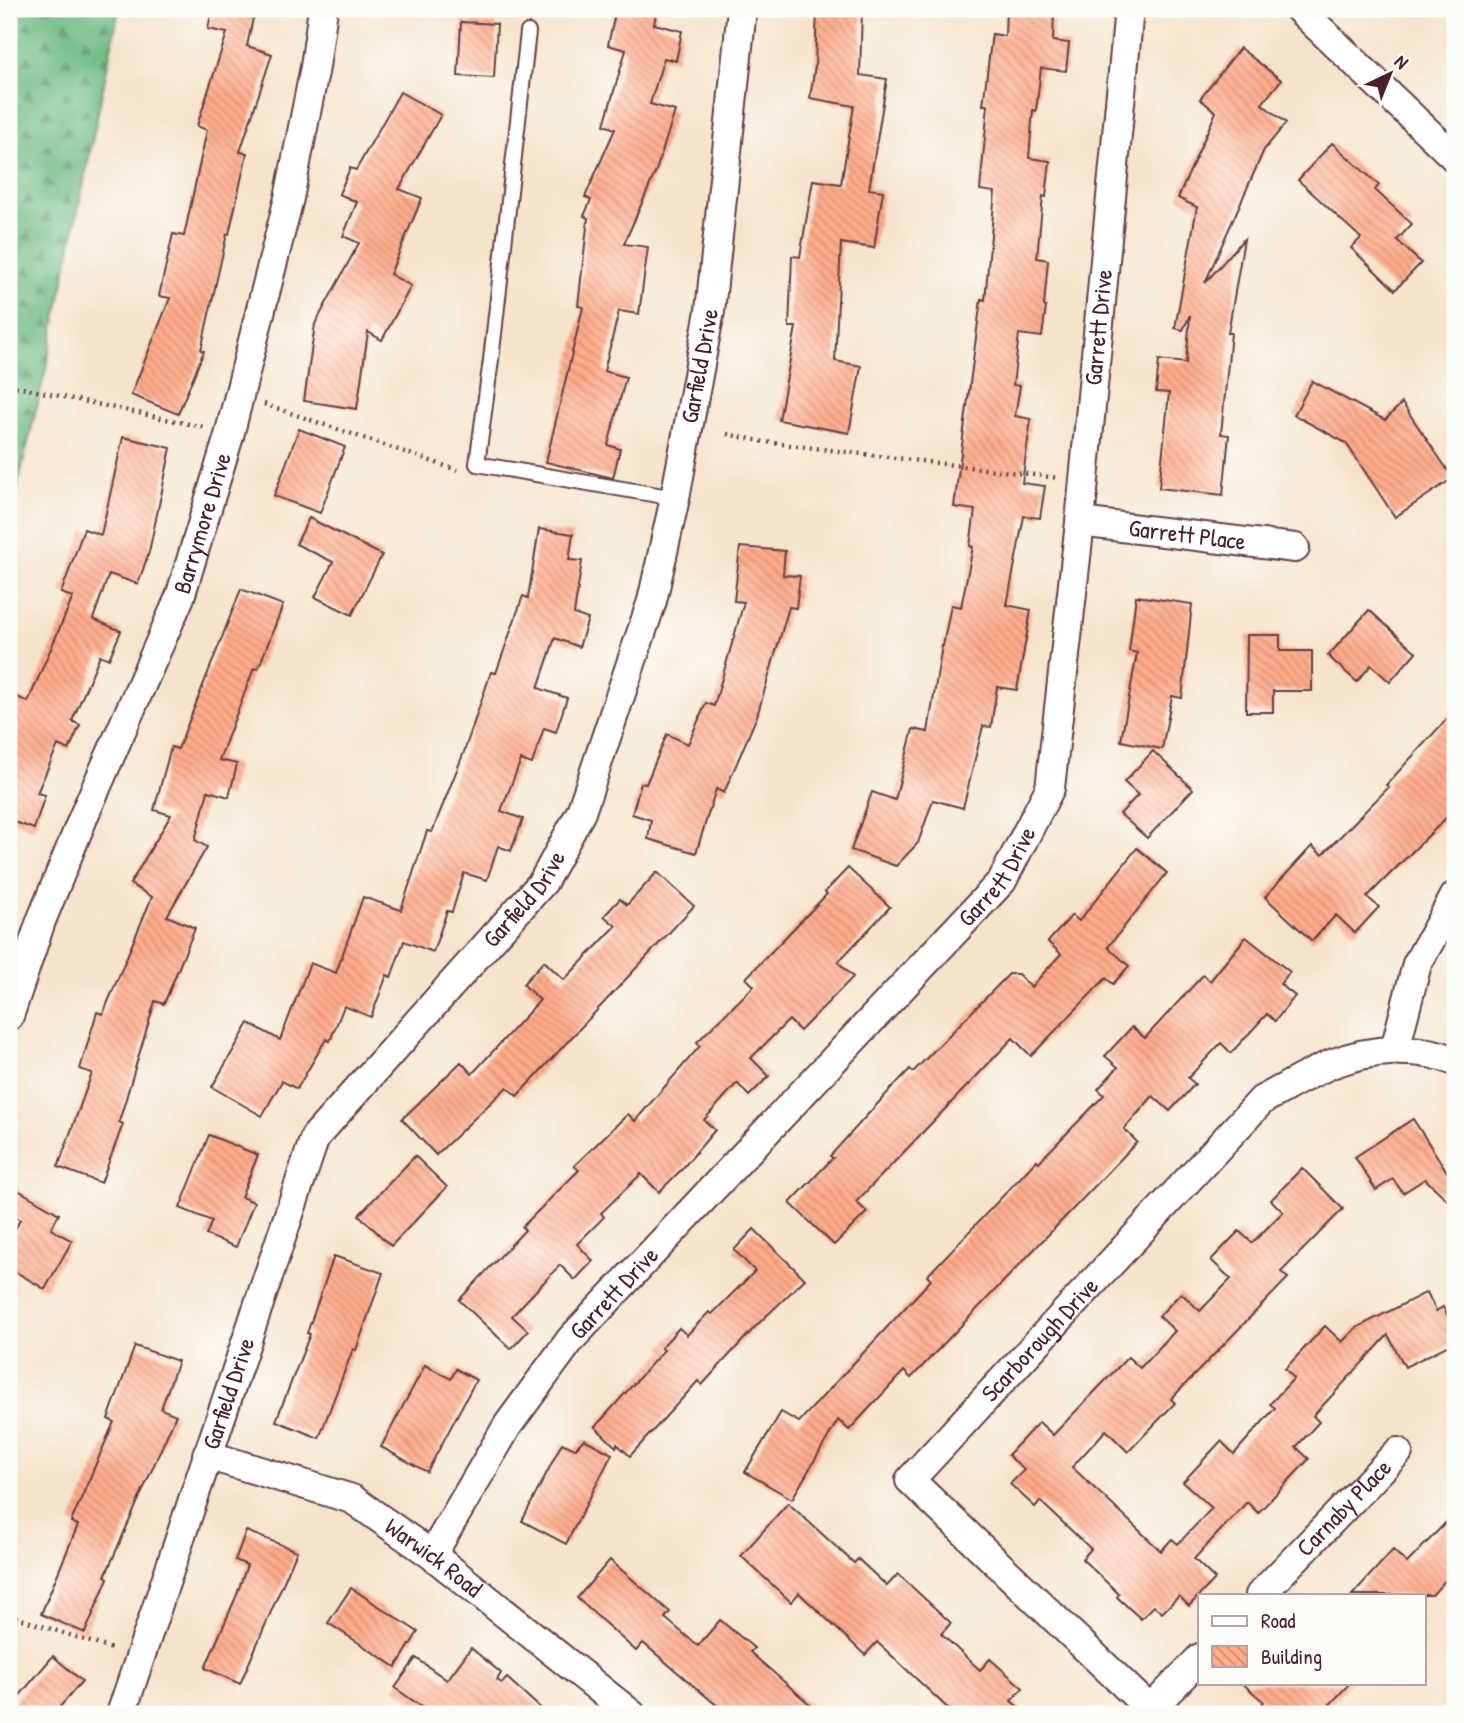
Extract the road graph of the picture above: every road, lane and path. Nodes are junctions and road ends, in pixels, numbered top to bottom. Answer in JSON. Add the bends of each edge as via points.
{"nodes":[{"id":1,"x":323,"y":9,"type":"edge"},
{"id":2,"x":742,"y":9,"type":"edge"},
{"id":3,"x":1129,"y":9,"type":"edge"},
{"id":4,"x":1299,"y":9,"type":"edge"},
{"id":5,"x":528,"y":32,"type":"dead end"},
{"id":6,"x":1455,"y":158,"type":"edge"},
{"id":7,"x":9,"y":385,"type":"edge"},
{"id":8,"x":271,"y":407,"type":"dead end"},
{"id":9,"x":205,"y":428,"type":"dead end"},
{"id":10,"x":727,"y":434,"type":"dead end"},
{"id":11,"x":463,"y":472,"type":"dead end"},
{"id":12,"x":1063,"y":478,"type":"dead end"},
{"id":13,"x":675,"y":498,"type":"junction"},
{"id":14,"x":1080,"y":522,"type":"junction"},
{"id":15,"x":1294,"y":548,"type":"dead end"},
{"id":16,"x":1455,"y":896,"type":"edge"},
{"id":17,"x":9,"y":1016,"type":"edge"},
{"id":18,"x":1395,"y":1049,"type":"junction"},
{"id":19,"x":1455,"y":1061,"type":"edge"},
{"id":20,"x":1398,"y":1452,"type":"dead end"},
{"id":21,"x":208,"y":1455,"type":"junction"},
{"id":22,"x":432,"y":1555,"type":"junction"},
{"id":23,"x":1261,"y":1594,"type":"edge"},
{"id":24,"x":9,"y":1615,"type":"edge"},
{"id":25,"x":116,"y":1650,"type":"dead end"},
{"id":26,"x":1198,"y":1660,"type":"edge"},
{"id":27,"x":1152,"y":1712,"type":"edge"},
{"id":28,"x":121,"y":1714,"type":"edge"},
{"id":29,"x":631,"y":1714,"type":"edge"}],
"edges":[{"from":1,"to":17,"type":"street","name":"Barrymore Drive","via":[[289,198],[229,436],[180,597],[85,813]]},
{"from":2,"to":13,"type":"street","name":"Garfield Drive","via":[[710,311]]},
{"from":3,"to":14,"type":"street","name":"Garrett Drive"},
{"from":4,"to":6,"type":"street"},
{"from":5,"to":13,"type":"lane","via":[[477,464]]},
{"from":7,"to":9,"type":"path"},
{"from":8,"to":11,"type":"path"},
{"from":10,"to":12,"type":"path"},
{"from":13,"to":21,"type":"street","name":"Garfield Drive","via":[[652,601],[581,812],[543,882],[315,1137]]},
{"from":14,"to":15,"type":"street","name":"Garrett Place"},
{"from":14,"to":22,"type":"street","name":"Garrett Drive","via":[[1050,788],[1002,881],[571,1339],[508,1425]]},
{"from":16,"to":18,"type":"street","via":[[1417,964]]},
{"from":18,"to":19,"type":"street","name":"Scarborough Drive"},
{"from":18,"to":27,"type":"street","name":"Scarborough Drive","via":[[1335,1062],[1262,1100],[910,1480]]},
{"from":20,"to":23,"type":"street","name":"Carnaby Place"},
{"from":21,"to":22,"type":"street","name":"Warwick Road","via":[[352,1499]]},
{"from":21,"to":28,"type":"street","name":"Garfield Drive"},
{"from":22,"to":29,"type":"street","name":"Warwick Road"},
{"from":24,"to":25,"type":"path"},
{"from":26,"to":27,"type":"street"}]}
